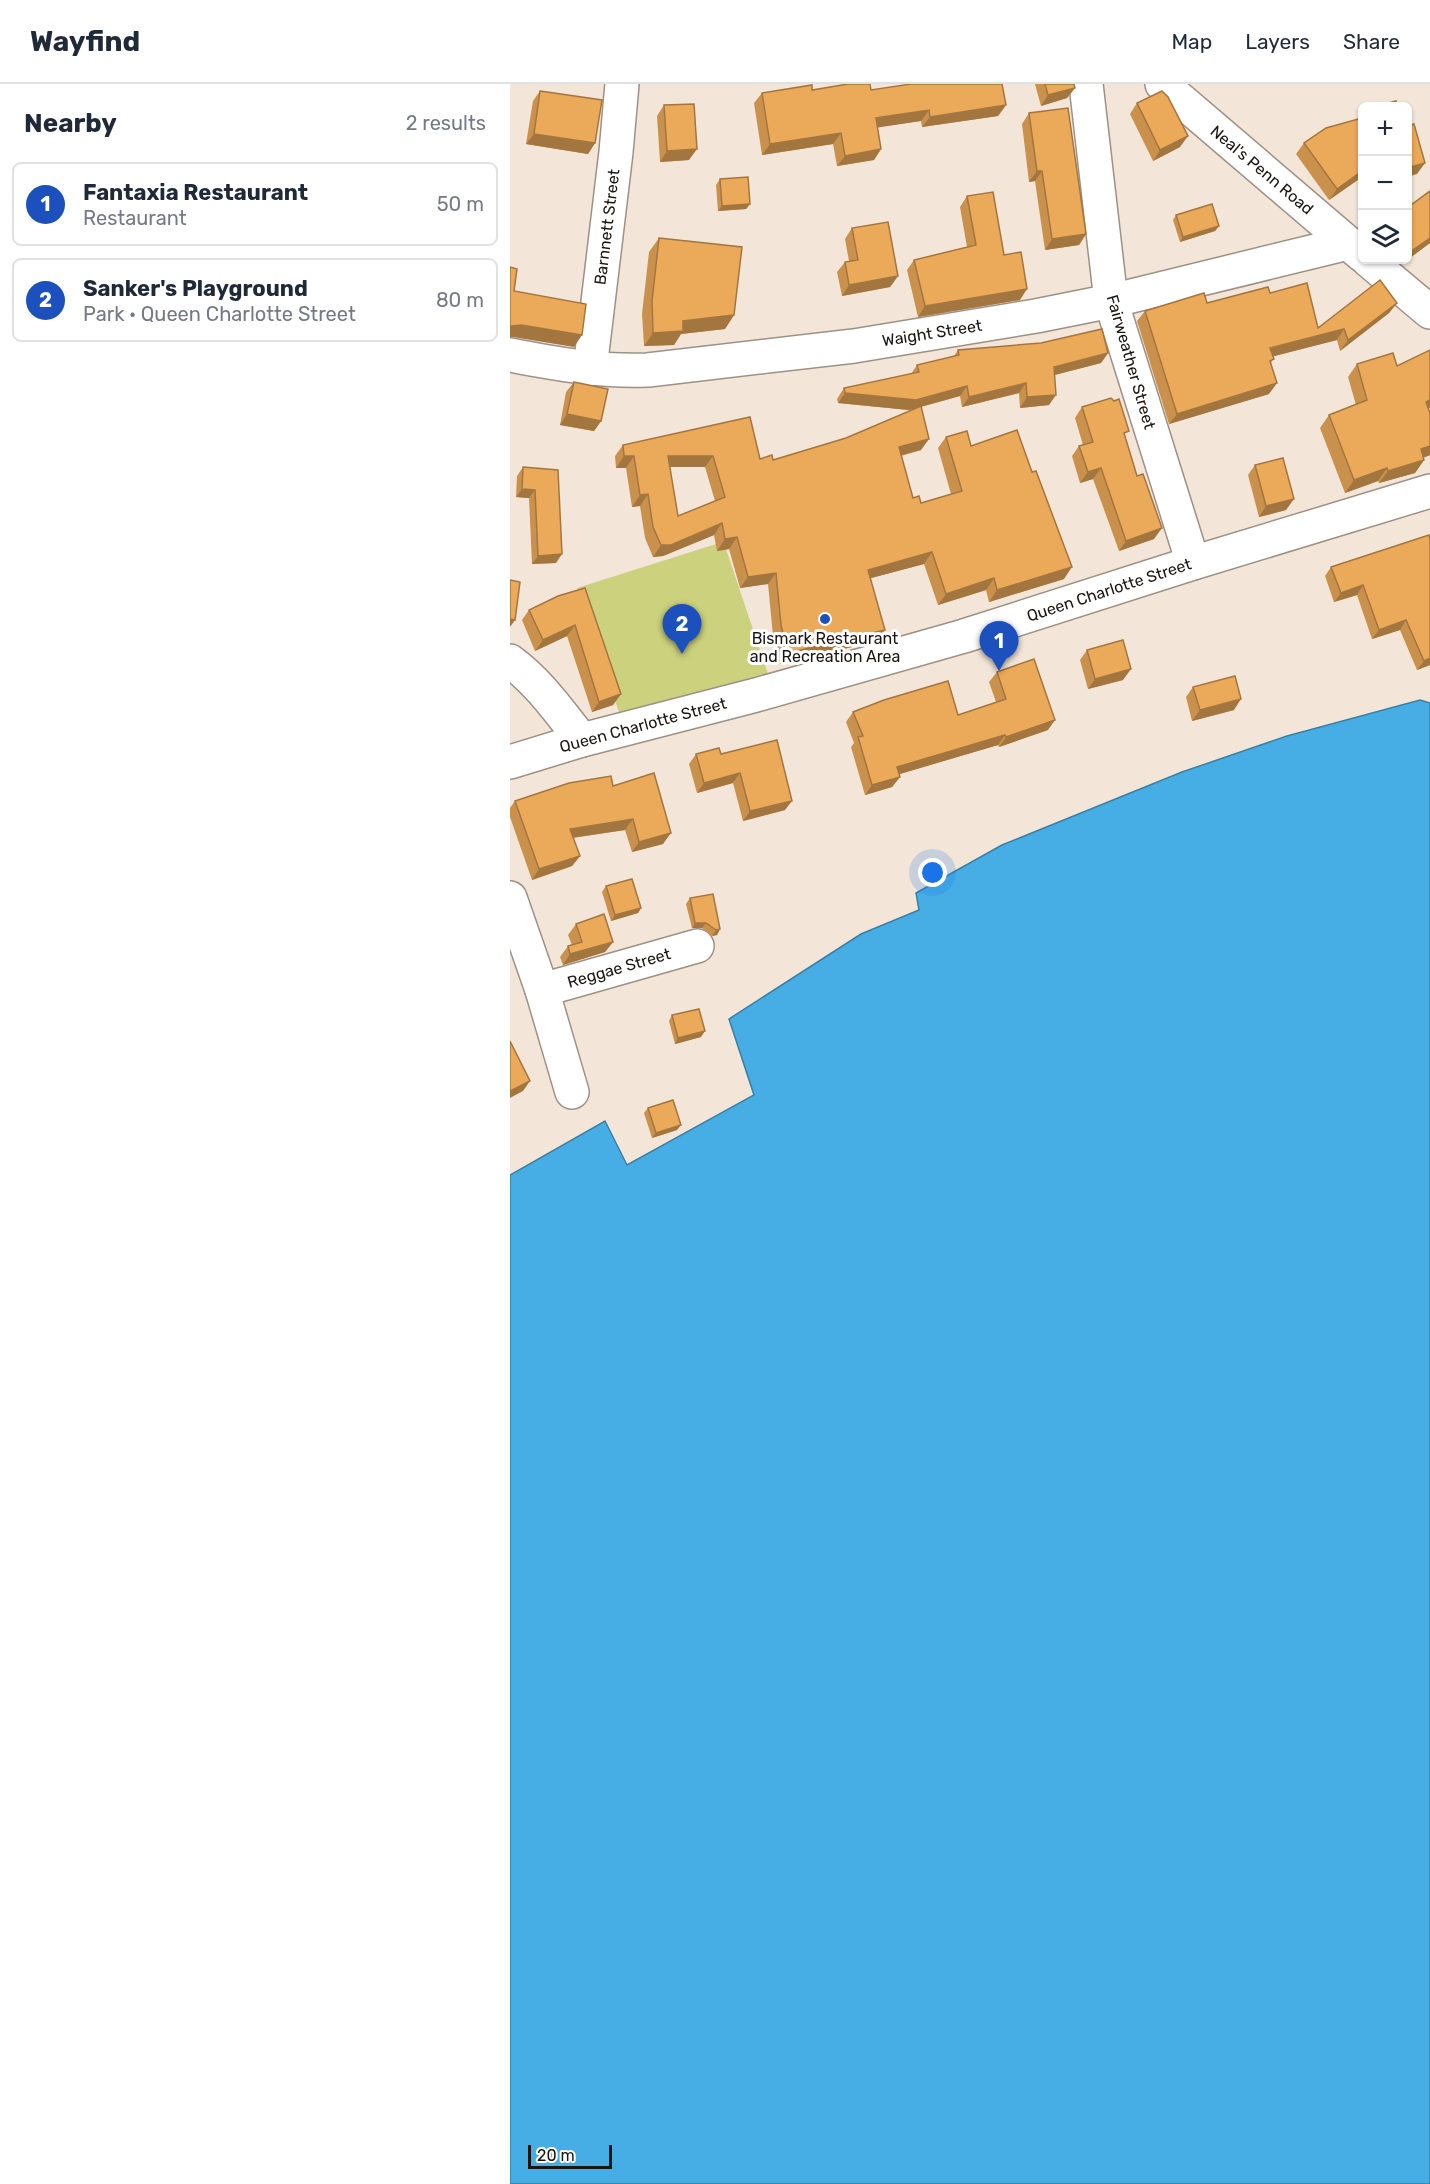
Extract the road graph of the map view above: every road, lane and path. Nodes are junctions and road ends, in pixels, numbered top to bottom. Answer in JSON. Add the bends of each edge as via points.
{"nodes":[{"id":1,"x":622,"y":84,"type":"edge"},
{"id":2,"x":1086,"y":84,"type":"edge"},
{"id":3,"x":1162,"y":84,"type":"edge"},
{"id":4,"x":1358,"y":250,"type":"edge"},
{"id":5,"x":1358,"y":252,"type":"edge"},
{"id":6,"x":1374,"y":264,"type":"edge"},
{"id":7,"x":1111,"y":301,"type":"junction"},
{"id":8,"x":1430,"y":312,"type":"edge"},
{"id":9,"x":510,"y":355,"type":"edge"},
{"id":10,"x":590,"y":369,"type":"junction"},
{"id":11,"x":1430,"y":491,"type":"edge"},
{"id":12,"x":1193,"y":563,"type":"junction"},
{"id":13,"x":510,"y":661,"type":"edge"},
{"id":14,"x":582,"y":741,"type":"junction"},
{"id":15,"x":510,"y":762,"type":"edge"},
{"id":16,"x":510,"y":898,"type":"edge"},
{"id":17,"x":697,"y":946,"type":"dead end"},
{"id":18,"x":542,"y":990,"type":"junction"},
{"id":19,"x":572,"y":1092,"type":"dead end"}],
"edges":[{"from":1,"to":10,"type":"street","name":"Barnnett Street"},
{"from":2,"to":7,"type":"street","name":"Fairweather Street"},
{"from":3,"to":4,"type":"street","name":"Neal's Penn Road"},
{"from":5,"to":7,"type":"street","name":"Waight Street"},
{"from":6,"to":8,"type":"street","name":"Neal's Penn Road"},
{"from":7,"to":10,"type":"street","name":"Waight Street","via":[[854,346],[648,370]]},
{"from":7,"to":12,"type":"street","name":"Fairweather Street"},
{"from":9,"to":10,"type":"street","name":"Waight Street"},
{"from":11,"to":12,"type":"street","name":"Queen Charlotte Street"},
{"from":12,"to":14,"type":"street","name":"Queen Charlotte Street","via":[[964,636]]},
{"from":13,"to":14,"type":"street","via":[[524,671]]},
{"from":14,"to":15,"type":"street","name":"Queen Charlotte Street"},
{"from":16,"to":18,"type":"street"},
{"from":17,"to":18,"type":"street","name":"Reggae Street"},
{"from":18,"to":19,"type":"street"}]}
